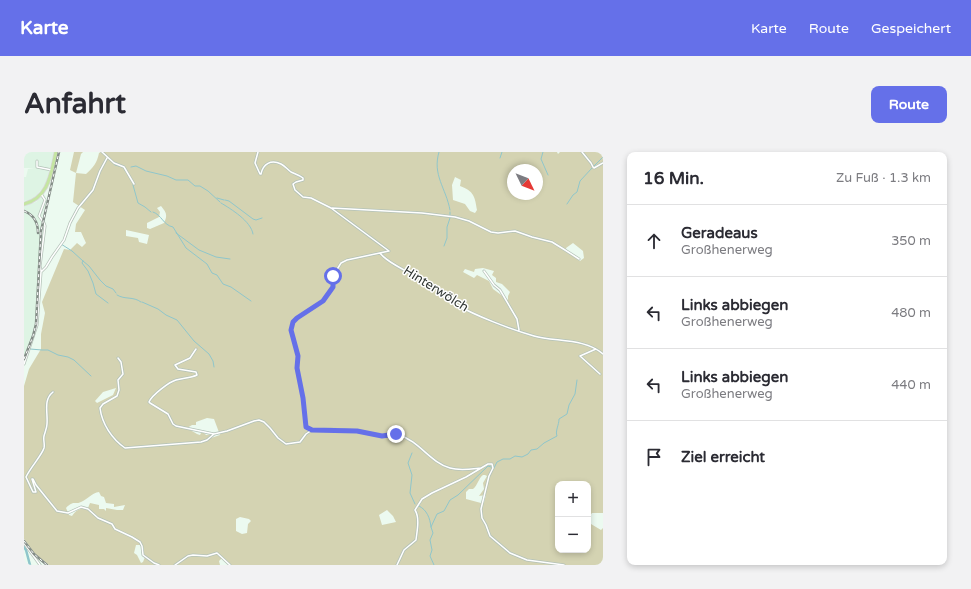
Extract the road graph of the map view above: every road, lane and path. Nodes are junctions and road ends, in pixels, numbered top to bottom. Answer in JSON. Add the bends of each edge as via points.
{"nodes":[{"id":1,"x":56,"y":152,"type":"edge"},
{"id":2,"x":102,"y":152,"type":"edge"},
{"id":3,"x":258,"y":152,"type":"edge"},
{"id":4,"x":582,"y":152,"type":"edge"},
{"id":5,"x":107,"y":158,"type":"junction"},
{"id":6,"x":37,"y":161,"type":"dead end"},
{"id":7,"x":603,"y":163,"type":"edge"},
{"id":8,"x":52,"y":170,"type":"junction"},
{"id":9,"x":134,"y":184,"type":"dead end"},
{"id":10,"x":41,"y":194,"type":"junction"},
{"id":11,"x":24,"y":204,"type":"edge"},
{"id":12,"x":330,"y":208,"type":"junction"},
{"id":13,"x":380,"y":253,"type":"junction"},
{"id":14,"x":579,"y":260,"type":"dead end"},
{"id":15,"x":484,"y":270,"type":"dead end"},
{"id":16,"x":41,"y":272,"type":"junction"},
{"id":17,"x":518,"y":330,"type":"junction"},
{"id":18,"x":196,"y":349,"type":"dead end"},
{"id":19,"x":596,"y":349,"type":"junction"},
{"id":20,"x":603,"y":354,"type":"edge"},
{"id":21,"x":118,"y":358,"type":"dead end"},
{"id":22,"x":24,"y":364,"type":"edge"},
{"id":23,"x":600,"y":374,"type":"dead end"},
{"id":24,"x":53,"y":392,"type":"dead end"},
{"id":25,"x":306,"y":427,"type":"junction"},
{"id":26,"x":312,"y":430,"type":"junction"},
{"id":27,"x":214,"y":434,"type":"junction"},
{"id":28,"x":306,"y":434,"type":"junction"},
{"id":29,"x":481,"y":468,"type":"junction"},
{"id":30,"x":24,"y":544,"type":"edge"},
{"id":31,"x":40,"y":565,"type":"edge"},
{"id":32,"x":159,"y":565,"type":"edge"},
{"id":33,"x":175,"y":565,"type":"edge"},
{"id":34,"x":230,"y":565,"type":"edge"},
{"id":35,"x":397,"y":565,"type":"edge"},
{"id":36,"x":564,"y":565,"type":"edge"}],
"edges":[{"from":1,"to":8,"type":"main road"},
{"from":2,"to":5,"type":"street"},
{"from":3,"to":12,"type":"street","via":[[255,163],[260,174],[266,164],[282,164],[303,178],[294,184],[298,192]]},
{"from":4,"to":7,"type":"street","via":[[594,168]]},
{"from":5,"to":9,"type":"street","via":[[124,167]]},
{"from":5,"to":16,"type":"street","via":[[93,190],[78,208],[64,240]]},
{"from":6,"to":8,"type":"street","via":[[37,167]]},
{"from":8,"to":10,"type":"main road","via":[[48,184]]},
{"from":10,"to":11,"type":"main road"},
{"from":10,"to":16,"type":"street","via":[[45,200],[39,216],[45,226]]},
{"from":12,"to":13,"type":"street","via":[[389,250]]},
{"from":12,"to":14,"type":"street","via":[[455,217],[491,232],[515,231],[552,242]]},
{"from":13,"to":17,"type":"street","name":"Hinterwölch","via":[[437,288],[455,304]]},
{"from":13,"to":25,"type":"street","via":[[347,260],[341,264],[333,276],[333,287],[323,301],[293,322],[291,334],[297,348],[297,368]]},
{"from":15,"to":17,"type":"street","via":[[494,286],[500,290],[517,319]]},
{"from":16,"to":22,"type":"street","via":[[37,325]]},
{"from":17,"to":19,"type":"street","name":"Hinterwölch","via":[[536,336],[568,340]]},
{"from":18,"to":27,"type":"street","via":[[190,358],[175,365],[178,369],[196,372],[197,376],[172,381],[149,402],[168,414],[176,426]]},
{"from":19,"to":20,"type":"street","name":"Hinterwölch"},
{"from":19,"to":23,"type":"street","via":[[580,356]]},
{"from":21,"to":27,"type":"street","via":[[123,374],[118,380],[117,396],[100,408],[104,422],[120,445],[125,448],[201,442]]},
{"from":24,"to":32,"type":"street","via":[[46,404],[48,412],[44,449],[26,477],[33,492],[36,492],[34,479],[57,511],[68,512],[81,507],[88,509],[98,518],[112,524],[115,529],[140,542],[143,555]]},
{"from":25,"to":26,"type":"street"},
{"from":25,"to":28,"type":"street"},
{"from":26,"to":28,"type":"street"},
{"from":26,"to":29,"type":"street","via":[[357,431],[382,436],[401,435],[450,468]]},
{"from":27,"to":28,"type":"street","via":[[258,420],[264,422],[286,444],[300,442]]},
{"from":29,"to":35,"type":"street","via":[[419,502],[415,510],[418,514],[416,540],[404,550]]},
{"from":29,"to":36,"type":"street","via":[[492,464],[493,468],[481,509],[490,536],[520,558]]},
{"from":30,"to":31,"type":"street"},
{"from":33,"to":34,"type":"street","via":[[188,556],[217,553]]}]}
